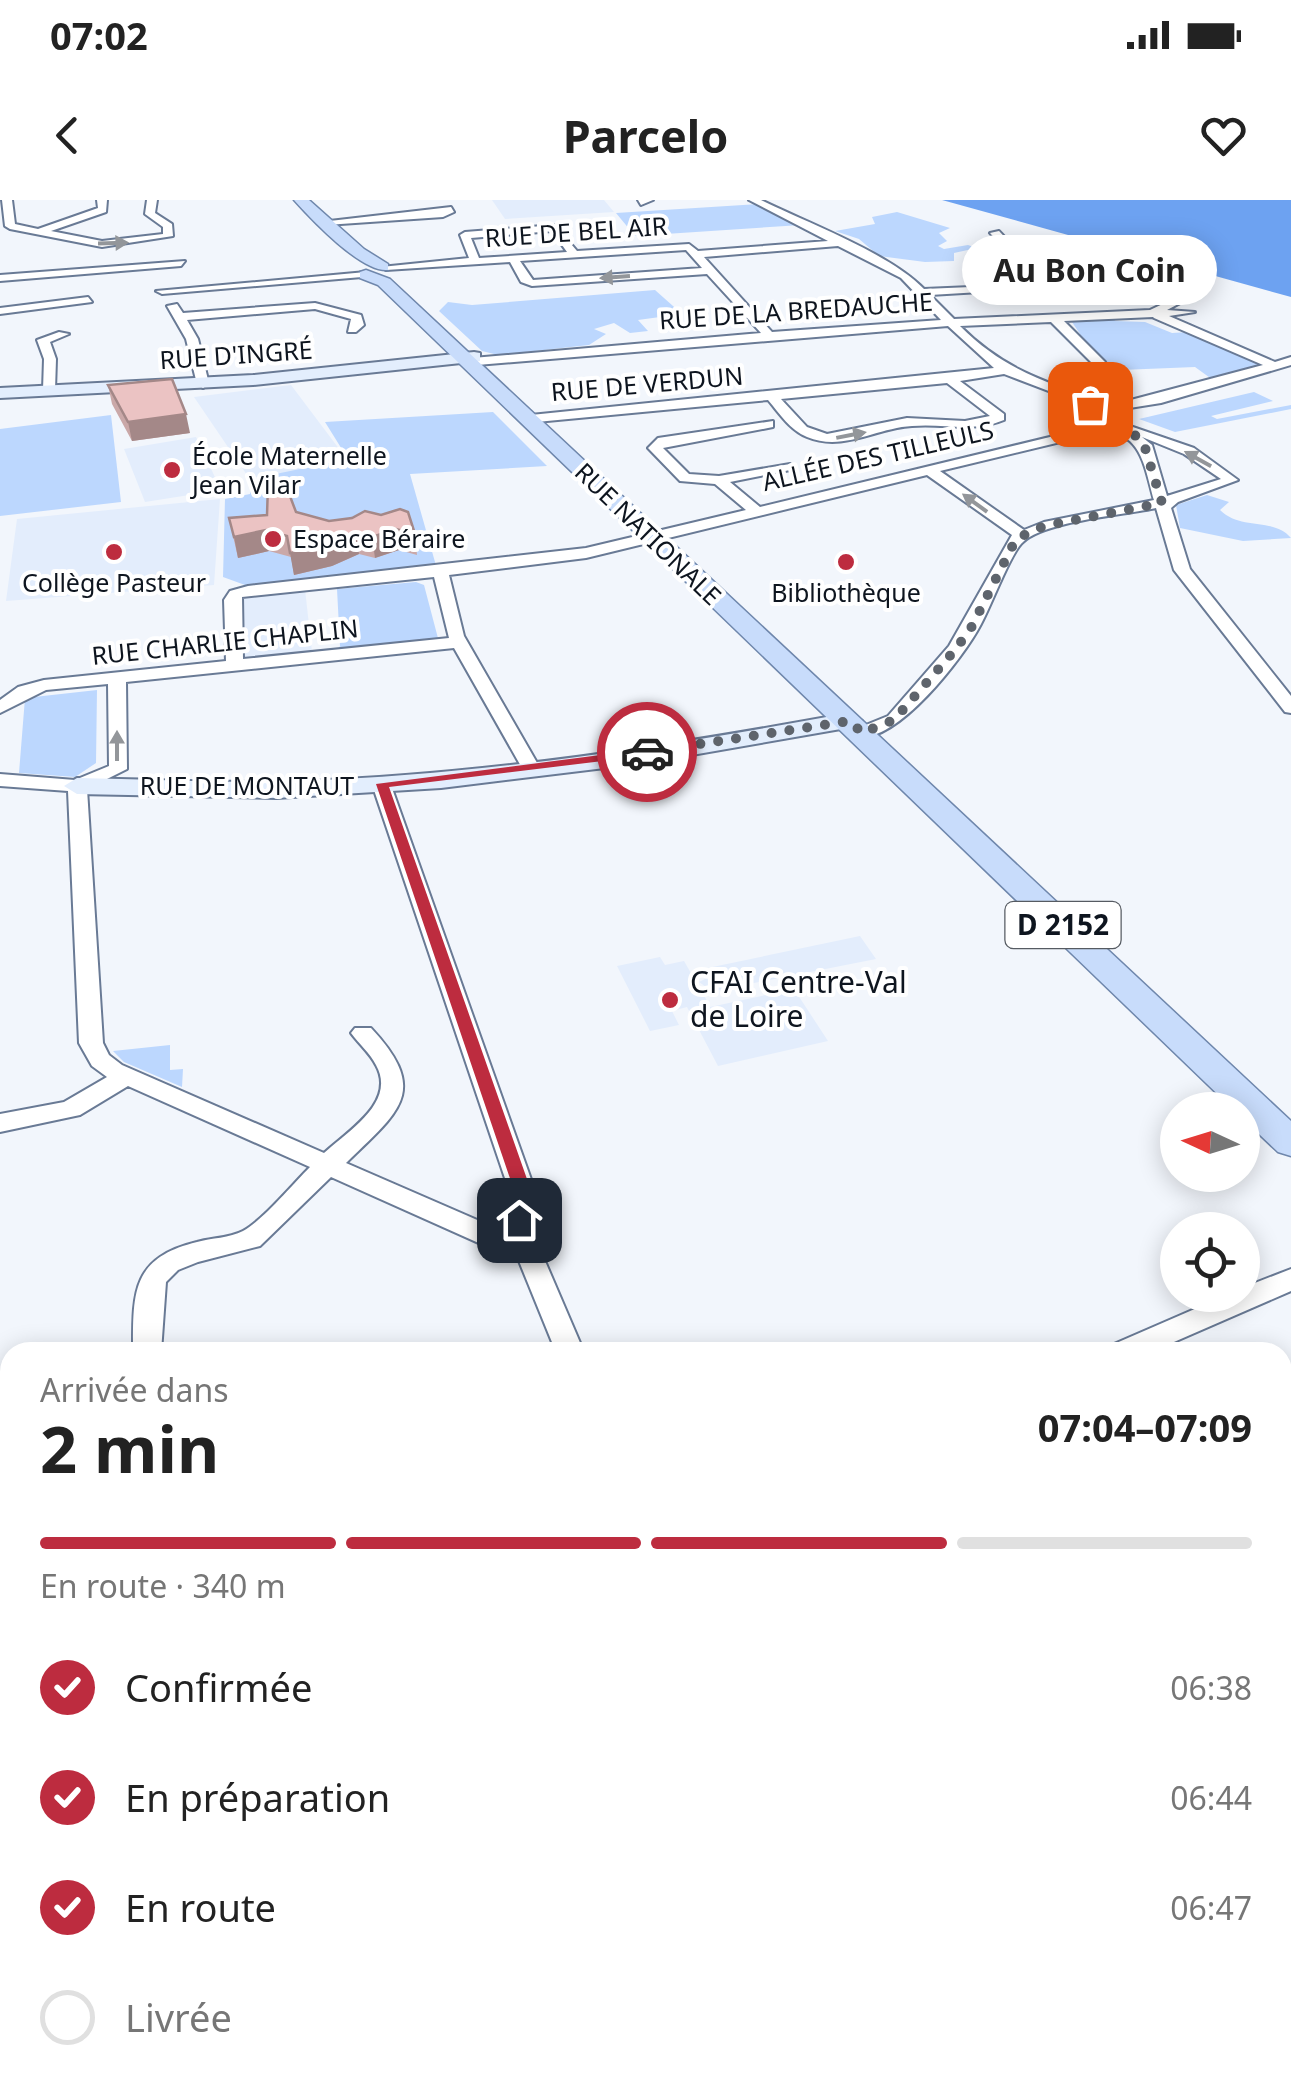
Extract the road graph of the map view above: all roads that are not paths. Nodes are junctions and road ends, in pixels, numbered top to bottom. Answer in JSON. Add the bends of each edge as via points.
{"nodes":[{"id":1,"x":7,"y":200,"type":"edge"},
{"id":2,"x":102,"y":200,"type":"edge"},
{"id":3,"x":114,"y":200,"type":"edge"},
{"id":4,"x":152,"y":200,"type":"edge"},
{"id":5,"x":301,"y":200,"type":"edge"},
{"id":6,"x":754,"y":200,"type":"edge"},
{"id":7,"x":451,"y":210,"type":"dead end"},
{"id":8,"x":326,"y":222,"type":"junction"},
{"id":9,"x":39,"y":232,"type":"junction"},
{"id":10,"x":995,"y":233,"type":"dead end"},
{"id":11,"x":842,"y":244,"type":"junction"},
{"id":12,"x":698,"y":254,"type":"junction"},
{"id":13,"x":574,"y":255,"type":"junction"},
{"id":14,"x":514,"y":259,"type":"junction"},
{"id":15,"x":477,"y":261,"type":"junction"},
{"id":16,"x":182,"y":263,"type":"dead end"},
{"id":17,"x":146,"y":266,"type":"junction"},
{"id":18,"x":373,"y":269,"type":"junction"},
{"id":19,"x":712,"y":270,"type":"junction"},
{"id":20,"x":486,"y":274,"type":"dead end"},
{"id":21,"x":0,"y":278,"type":"edge"},
{"id":22,"x":1063,"y":286,"type":"junction"},
{"id":23,"x":1028,"y":287,"type":"junction"},
{"id":24,"x":162,"y":290,"type":"junction"},
{"id":25,"x":924,"y":292,"type":"junction"},
{"id":26,"x":1080,"y":296,"type":"dead end"},
{"id":27,"x":88,"y":300,"type":"dead end"},
{"id":28,"x":1093,"y":305,"type":"dead end"},
{"id":29,"x":0,"y":312,"type":"edge"},
{"id":30,"x":1190,"y":312,"type":"dead end"},
{"id":31,"x":1107,"y":314,"type":"junction"},
{"id":32,"x":181,"y":316,"type":"junction"},
{"id":33,"x":1158,"y":316,"type":"junction"},
{"id":34,"x":1055,"y":317,"type":"junction"},
{"id":35,"x":950,"y":322,"type":"junction"},
{"id":36,"x":352,"y":330,"type":"dead end"},
{"id":37,"x":63,"y":334,"type":"dead end"},
{"id":38,"x":768,"y":334,"type":"junction"},
{"id":39,"x":470,"y":360,"type":"junction"},
{"id":40,"x":1291,"y":361,"type":"edge"},
{"id":41,"x":1270,"y":364,"type":"junction"},
{"id":42,"x":1005,"y":370,"type":"junction"},
{"id":43,"x":950,"y":379,"type":"junction"},
{"id":44,"x":204,"y":384,"type":"junction"},
{"id":45,"x":49,"y":390,"type":"junction"},
{"id":46,"x":0,"y":394,"type":"edge"},
{"id":47,"x":771,"y":395,"type":"junction"},
{"id":48,"x":1124,"y":406,"type":"junction"},
{"id":49,"x":1106,"y":408,"type":"junction"},
{"id":50,"x":532,"y":418,"type":"junction"},
{"id":51,"x":768,"y":424,"type":"dead end"},
{"id":52,"x":1120,"y":425,"type":"junction"},
{"id":53,"x":785,"y":468,"type":"dead end"},
{"id":54,"x":928,"y":470,"type":"junction"},
{"id":55,"x":719,"y":480,"type":"junction"},
{"id":56,"x":1162,"y":500,"type":"junction"},
{"id":57,"x":756,"y":511,"type":"junction"},
{"id":58,"x":656,"y":535,"type":"junction"},
{"id":59,"x":1022,"y":535,"type":"junction"},
{"id":60,"x":440,"y":572,"type":"junction"},
{"id":61,"x":460,"y":642,"type":"junction"},
{"id":62,"x":235,"y":666,"type":"junction"},
{"id":63,"x":117,"y":678,"type":"junction"},
{"id":64,"x":0,"y":708,"type":"edge"},
{"id":65,"x":1291,"y":708,"type":"edge"},
{"id":66,"x":849,"y":721,"type":"junction"},
{"id":67,"x":531,"y":768,"type":"junction"},
{"id":68,"x":0,"y":780,"type":"edge"},
{"id":69,"x":382,"y":784,"type":"junction"},
{"id":70,"x":76,"y":786,"type":"junction"},
{"id":71,"x":363,"y":1033,"type":"dead end"},
{"id":72,"x":127,"y":1076,"type":"junction"},
{"id":73,"x":0,"y":1122,"type":"edge"},
{"id":74,"x":1289,"y":1137,"type":"edge"},
{"id":75,"x":327,"y":1166,"type":"junction"},
{"id":76,"x":504,"y":1241,"type":"junction"},
{"id":77,"x":1291,"y":1279,"type":"edge"},
{"id":78,"x":147,"y":1342,"type":"edge"},
{"id":79,"x":566,"y":1342,"type":"edge"},
{"id":80,"x":1147,"y":1342,"type":"edge"}],
"edges":[{"from":1,"to":9,"type":"street","via":[[8,224]]},
{"from":2,"to":3,"type":"street"},
{"from":2,"to":9,"type":"street","via":[[103,210]]},
{"from":9,"to":4,"type":"street","one_way":true,"via":[[102,244],[161,238],[170,232],[150,214]]},
{"from":5,"to":8,"type":"main road","number":"D 2152"},
{"from":6,"to":11,"type":"street"},
{"from":7,"to":8,"type":"street"},
{"from":8,"to":18,"type":"main road","number":"D 2152"},
{"from":10,"to":22,"type":"street","via":[[1028,268]]},
{"from":11,"to":12,"type":"street"},
{"from":11,"to":25,"type":"street"},
{"from":12,"to":13,"type":"street","name":"RUE DE BEL AIR","via":[[686,247]]},
{"from":12,"to":19,"type":"street","name":"RUE DE BEL AIR"},
{"from":13,"to":14,"type":"street","name":"RUE DE BEL AIR"},
{"from":13,"to":15,"type":"street","via":[[555,228],[465,235]]},
{"from":14,"to":15,"type":"street","name":"RUE DE BEL AIR"},
{"from":19,"to":14,"type":"street","one_way":true,"via":[[532,282]]},
{"from":15,"to":18,"type":"street","name":"RUE DE BEL AIR"},
{"from":15,"to":20,"type":"street"},
{"from":16,"to":17,"type":"street"},
{"from":17,"to":21,"type":"street"},
{"from":17,"to":24,"type":"street"},
{"from":18,"to":24,"type":"street","name":"RUE DE BEL AIR"},
{"from":18,"to":39,"type":"main road","number":"D 2152"},
{"from":18,"to":39,"type":"main road","number":"D 2152"},
{"from":19,"to":38,"type":"street","name":"RUE DE BEL AIR"},
{"from":22,"to":23,"type":"street"},
{"from":22,"to":26,"type":"street"},
{"from":22,"to":33,"type":"street","via":[[1140,281],[1179,302],[1156,310]]},
{"from":23,"to":25,"type":"street"},
{"from":23,"to":34,"type":"street"},
{"from":24,"to":32,"type":"street"},
{"from":25,"to":35,"type":"street"},
{"from":27,"to":29,"type":"street"},
{"from":28,"to":31,"type":"street"},
{"from":30,"to":33,"type":"street","name":"RUE DE LA BREDAUCHE"},
{"from":31,"to":33,"type":"street","name":"RUE DE LA BREDAUCHE"},
{"from":31,"to":34,"type":"street","name":"RUE DE LA BREDAUCHE"},
{"from":32,"to":36,"type":"street","via":[[323,306],[357,317]]},
{"from":32,"to":44,"type":"street"},
{"from":33,"to":41,"type":"street"},
{"from":34,"to":35,"type":"street","name":"RUE DE LA BREDAUCHE"},
{"from":34,"to":48,"type":"street","via":[[1101,365]]},
{"from":35,"to":38,"type":"street","name":"RUE DE LA BREDAUCHE"},
{"from":35,"to":42,"type":"street"},
{"from":37,"to":45,"type":"street","via":[[43,340]]},
{"from":38,"to":39,"type":"street","name":"RUE DE LA BREDAUCHE"},
{"from":39,"to":44,"type":"street","name":"RUE D'INGRÉ"},
{"from":39,"to":50,"type":"main road","name":"RUE NATIONALE","number":"D 2152"},
{"from":40,"to":41,"type":"street"},
{"from":41,"to":48,"type":"street"},
{"from":42,"to":43,"type":"street","name":"RUE DE VERDUN"},
{"from":42,"to":49,"type":"street"},
{"from":43,"to":47,"type":"street","name":"RUE DE VERDUN"},
{"from":47,"to":43,"type":"street","name":"RUE DE VERDUN","one_way":true,"via":[[799,428],[819,437],[998,417]]},
{"from":44,"to":45,"type":"street","name":"RUE D'INGRÉ"},
{"from":45,"to":46,"type":"street","name":"RUE D'INGRÉ"},
{"from":47,"to":50,"type":"street","name":"RUE DE VERDUN"},
{"from":48,"to":49,"type":"street"},
{"from":49,"to":52,"type":"street","via":[[1124,420]]},
{"from":50,"to":58,"type":"main road","name":"RUE NATIONALE","number":"D 2152"},
{"from":51,"to":55,"type":"street","via":[[655,448],[685,478]]},
{"from":52,"to":54,"type":"street","name":"ALLÉE DES TILLEULS"},
{"from":52,"to":56,"type":"street","via":[[1146,445]]},
{"from":56,"to":52,"type":"street","one_way":true,"via":[[1231,480],[1156,435]]},
{"from":53,"to":55,"type":"street"},
{"from":54,"to":57,"type":"street","name":"ALLÉE DES TILLEULS"},
{"from":59,"to":54,"type":"street","one_way":true},
{"from":55,"to":57,"type":"street"},
{"from":56,"to":59,"type":"street"},
{"from":56,"to":65,"type":"street","via":[[1182,570]]},
{"from":57,"to":58,"type":"street","name":"ALLÉE DES TILLEULS"},
{"from":58,"to":60,"type":"street","name":"ALLÉE DES TILLEULS","via":[[586,553]]},
{"from":58,"to":66,"type":"main road","name":"RUE NATIONALE","number":"D 2152"},
{"from":59,"to":66,"type":"street","via":[[955,650],[894,720]]},
{"from":60,"to":61,"type":"street"},
{"from":60,"to":62,"type":"street","name":"ALLÉE DES TILLEULS","via":[[236,594]]},
{"from":61,"to":62,"type":"street","name":"RUE CHARLIE CHAPLIN"},
{"from":61,"to":67,"type":"street"},
{"from":62,"to":63,"type":"street","name":"RUE CHARLIE CHAPLIN"},
{"from":63,"to":64,"type":"street","name":"RUE CHARLIE CHAPLIN","via":[[34,687]]},
{"from":70,"to":63,"type":"street","one_way":true,"via":[[118,769]]},
{"from":66,"to":67,"type":"street","name":"RUE DE MONTAUT"},
{"from":66,"to":74,"type":"main road","name":"RUE NATIONALE","number":"D 2152"},
{"from":67,"to":69,"type":"street","name":"RUE DE MONTAUT"},
{"from":68,"to":70,"type":"street","name":"RUE DE MONTAUT"},
{"from":69,"to":70,"type":"street","name":"RUE DE MONTAUT"},
{"from":69,"to":76,"type":"street","via":[[526,1199]]},
{"from":70,"to":72,"type":"street","via":[[91,1043],[100,1060]]},
{"from":71,"to":75,"type":"street","via":[[389,1061],[397,1086],[389,1106]]},
{"from":72,"to":73,"type":"street","via":[[71,1109]]},
{"from":72,"to":75,"type":"street"},
{"from":75,"to":76,"type":"street"},
{"from":75,"to":78,"type":"street","via":[[251,1239],[192,1253],[153,1276]]},
{"from":76,"to":79,"type":"street","via":[[530,1254]]},
{"from":77,"to":80,"type":"street"}]}
